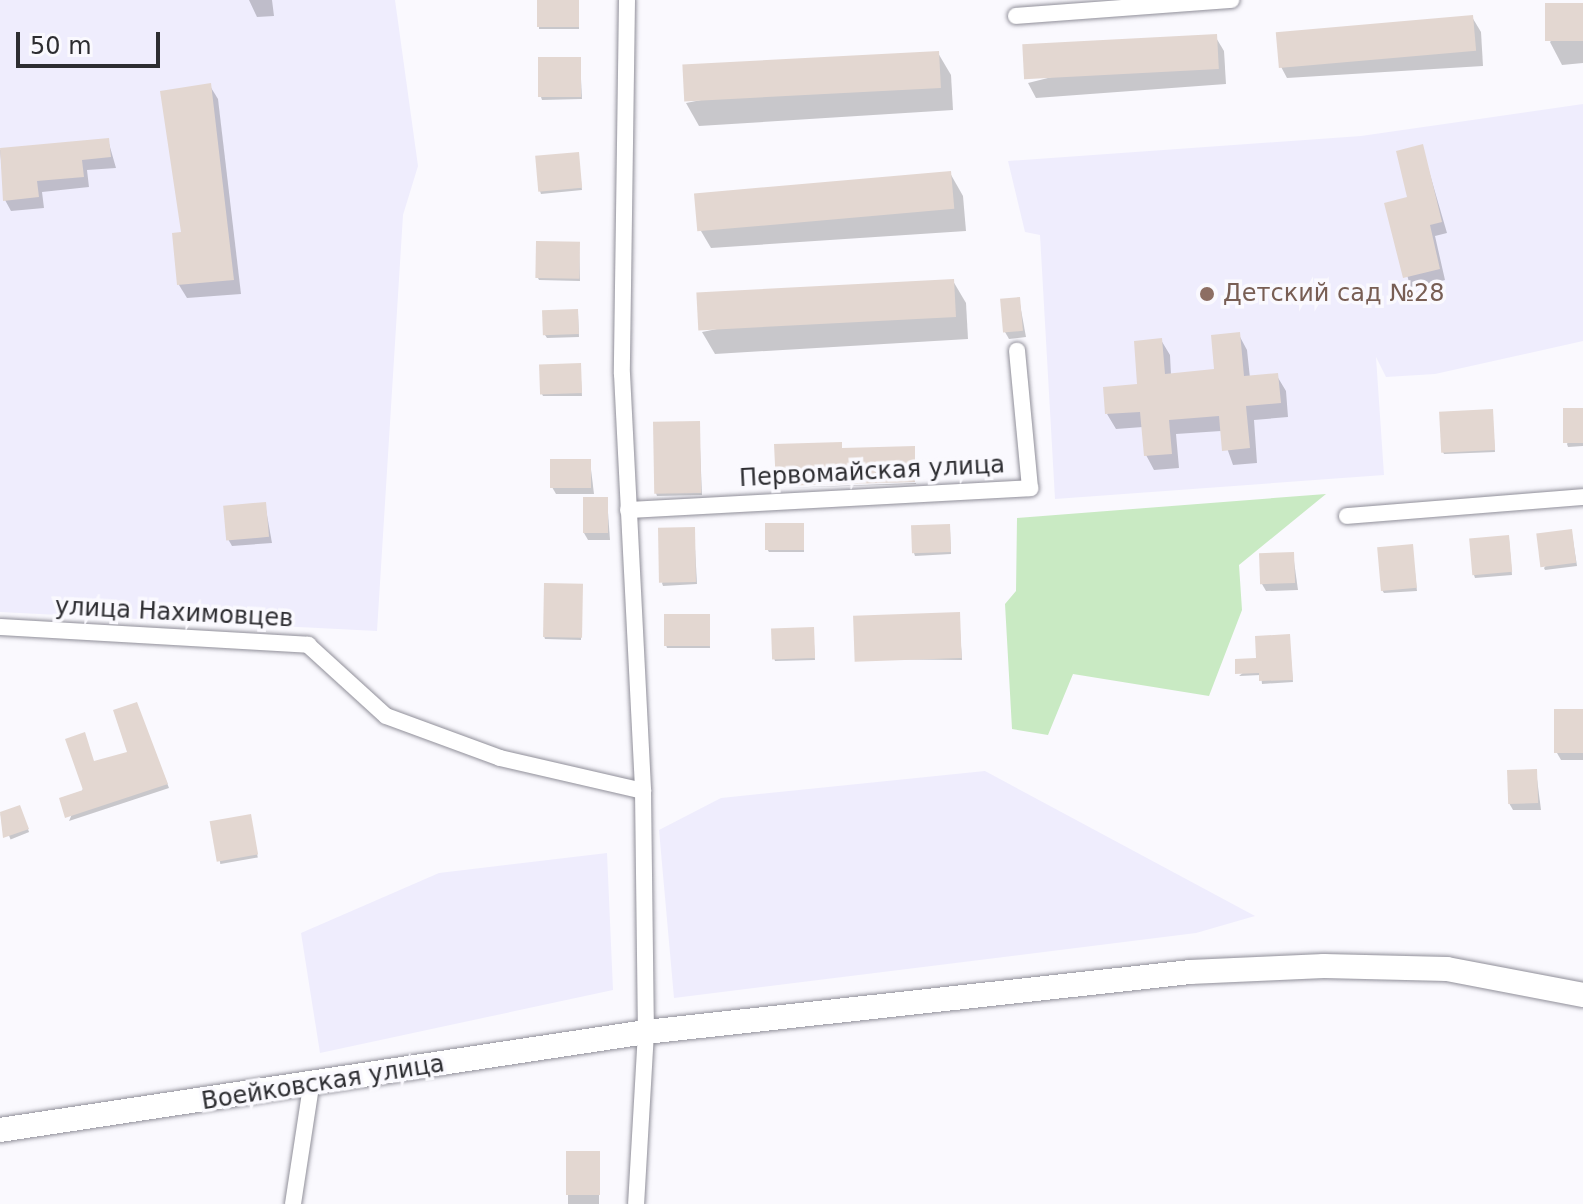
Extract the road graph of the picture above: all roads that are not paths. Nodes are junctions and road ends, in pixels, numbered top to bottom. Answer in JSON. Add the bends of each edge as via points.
{"nodes":[{"id":1,"x":627,"y":0,"type":"edge"},
{"id":2,"x":1231,"y":0,"type":"edge"},
{"id":3,"x":1016,"y":16,"type":"dead end"},
{"id":4,"x":1017,"y":351,"type":"dead end"},
{"id":5,"x":1583,"y":497,"type":"edge"},
{"id":6,"x":628,"y":510,"type":"junction"},
{"id":7,"x":1347,"y":516,"type":"dead end"},
{"id":8,"x":0,"y":627,"type":"edge"},
{"id":9,"x":643,"y":791,"type":"junction"},
{"id":10,"x":1583,"y":995,"type":"edge"},
{"id":11,"x":646,"y":1032,"type":"junction"},
{"id":12,"x":311,"y":1087,"type":"junction"},
{"id":13,"x":0,"y":1130,"type":"edge"},
{"id":14,"x":293,"y":1204,"type":"edge"},
{"id":15,"x":636,"y":1204,"type":"edge"}],
"edges":[{"from":1,"to":6,"type":"street","via":[[621,297]]},
{"from":2,"to":3,"type":"street"},
{"from":4,"to":6,"type":"street","name":"Первомайская улица","via":[[1030,488]]},
{"from":5,"to":7,"type":"street"},
{"from":6,"to":9,"type":"street"},
{"from":8,"to":9,"type":"street","name":"улица Нахимовцев","via":[[308,645],[386,716],[500,758]]},
{"from":9,"to":11,"type":"street"},
{"from":10,"to":11,"type":"main road","name":"Воейковская улица","via":[[1447,969],[1324,966],[1190,972]]},
{"from":11,"to":12,"type":"main road","name":"Воейковская улица"},
{"from":11,"to":15,"type":"street"},
{"from":12,"to":13,"type":"main road","name":"Воейковская улица"},
{"from":12,"to":14,"type":"street"}]}
